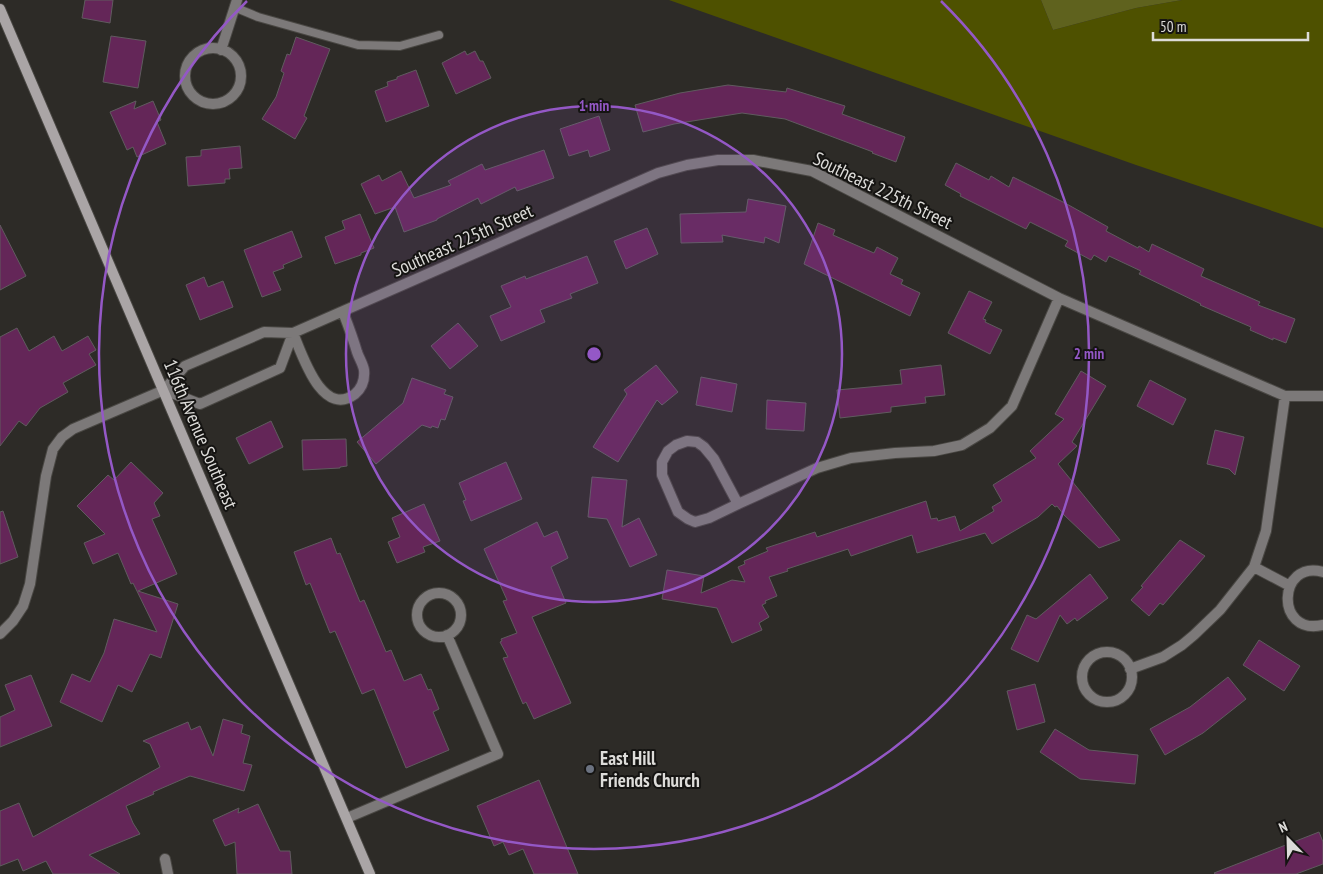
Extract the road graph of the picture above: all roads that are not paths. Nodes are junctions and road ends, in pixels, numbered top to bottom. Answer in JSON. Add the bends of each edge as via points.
{"nodes":[{"id":1,"x":236,"y":4,"type":"edge"},
{"id":2,"x":0,"y":9,"type":"edge"},
{"id":3,"x":439,"y":34,"type":"dead end"},
{"id":4,"x":221,"y":50,"type":"junction"},
{"id":5,"x":1059,"y":298,"type":"junction"},
{"id":6,"x":343,"y":312,"type":"junction"},
{"id":7,"x":293,"y":333,"type":"junction"},
{"id":8,"x":164,"y":390,"type":"junction"},
{"id":9,"x":1285,"y":396,"type":"junction"},
{"id":10,"x":1323,"y":396,"type":"edge"},
{"id":11,"x":738,"y":504,"type":"junction"},
{"id":12,"x":1254,"y":567,"type":"junction"},
{"id":13,"x":1323,"y":572,"type":"edge"},
{"id":14,"x":1290,"y":586,"type":"junction"},
{"id":15,"x":1323,"y":625,"type":"edge"},
{"id":16,"x":0,"y":634,"type":"edge"},
{"id":17,"x":447,"y":635,"type":"junction"},
{"id":18,"x":1130,"y":670,"type":"junction"},
{"id":19,"x":347,"y":818,"type":"junction"},
{"id":20,"x":166,"y":859,"type":"dead end"},
{"id":21,"x":168,"y":874,"type":"edge"},
{"id":22,"x":370,"y":874,"type":"edge"}],
"edges":[{"from":1,"to":3,"type":"lane","via":[[258,18],[358,45],[400,46]]},
{"from":1,"to":4,"type":"street"},
{"from":2,"to":8,"type":"main road","name":"116th Avenue Southeast"},
{"from":4,"to":4,"type":"street","via":[[200,52],[186,68],[188,90],[204,103],[226,101],[240,85],[237,63]]},
{"from":5,"to":6,"type":"street","name":"Southeast 225th Street","via":[[812,171],[753,160],[718,160],[658,173]]},
{"from":5,"to":9,"type":"street","name":"Southeast 225th Street"},
{"from":5,"to":11,"type":"street","via":[[1012,406],[990,428],[962,445],[934,451],[851,458],[817,468]]},
{"from":6,"to":7,"type":"street","name":"Southeast 225th Street"},
{"from":6,"to":7,"type":"street","via":[[364,370],[361,388],[345,399],[337,400],[320,389]]},
{"from":7,"to":8,"type":"street","name":"Southeast 225th Street","via":[[264,332],[185,366]]},
{"from":7,"to":8,"type":"street","via":[[280,368],[200,404]]},
{"from":8,"to":16,"type":"street","name":"Southeast 225th Street","via":[[74,428],[62,437],[54,449],[46,476],[30,584],[23,606]]},
{"from":8,"to":19,"type":"main road","name":"116th Avenue Southeast"},
{"from":9,"to":10,"type":"street"},
{"from":9,"to":12,"type":"street","via":[[1266,531]]},
{"from":11,"to":11,"type":"street","via":[[704,447],[697,442],[681,443],[668,451],[662,462],[662,475],[678,512],[695,522]]},
{"from":12,"to":14,"type":"street"},
{"from":12,"to":18,"type":"street","via":[[1220,610],[1194,635],[1163,657]]},
{"from":13,"to":14,"type":"street","via":[[1302,574]]},
{"from":14,"to":15,"type":"street","via":[[1287,605],[1291,614],[1306,625]]},
{"from":17,"to":17,"type":"street","via":[[459,625],[458,603],[445,593],[430,594],[417,610],[418,624],[421,630],[433,637]]},
{"from":17,"to":19,"type":"street","via":[[498,754]]},
{"from":18,"to":18,"type":"street","via":[[1126,662],[1112,652],[1096,654],[1084,667],[1083,684],[1092,696],[1106,702],[1114,700],[1126,691]]},
{"from":19,"to":22,"type":"main road","name":"116th Avenue Southeast"},
{"from":20,"to":21,"type":"street"}]}
